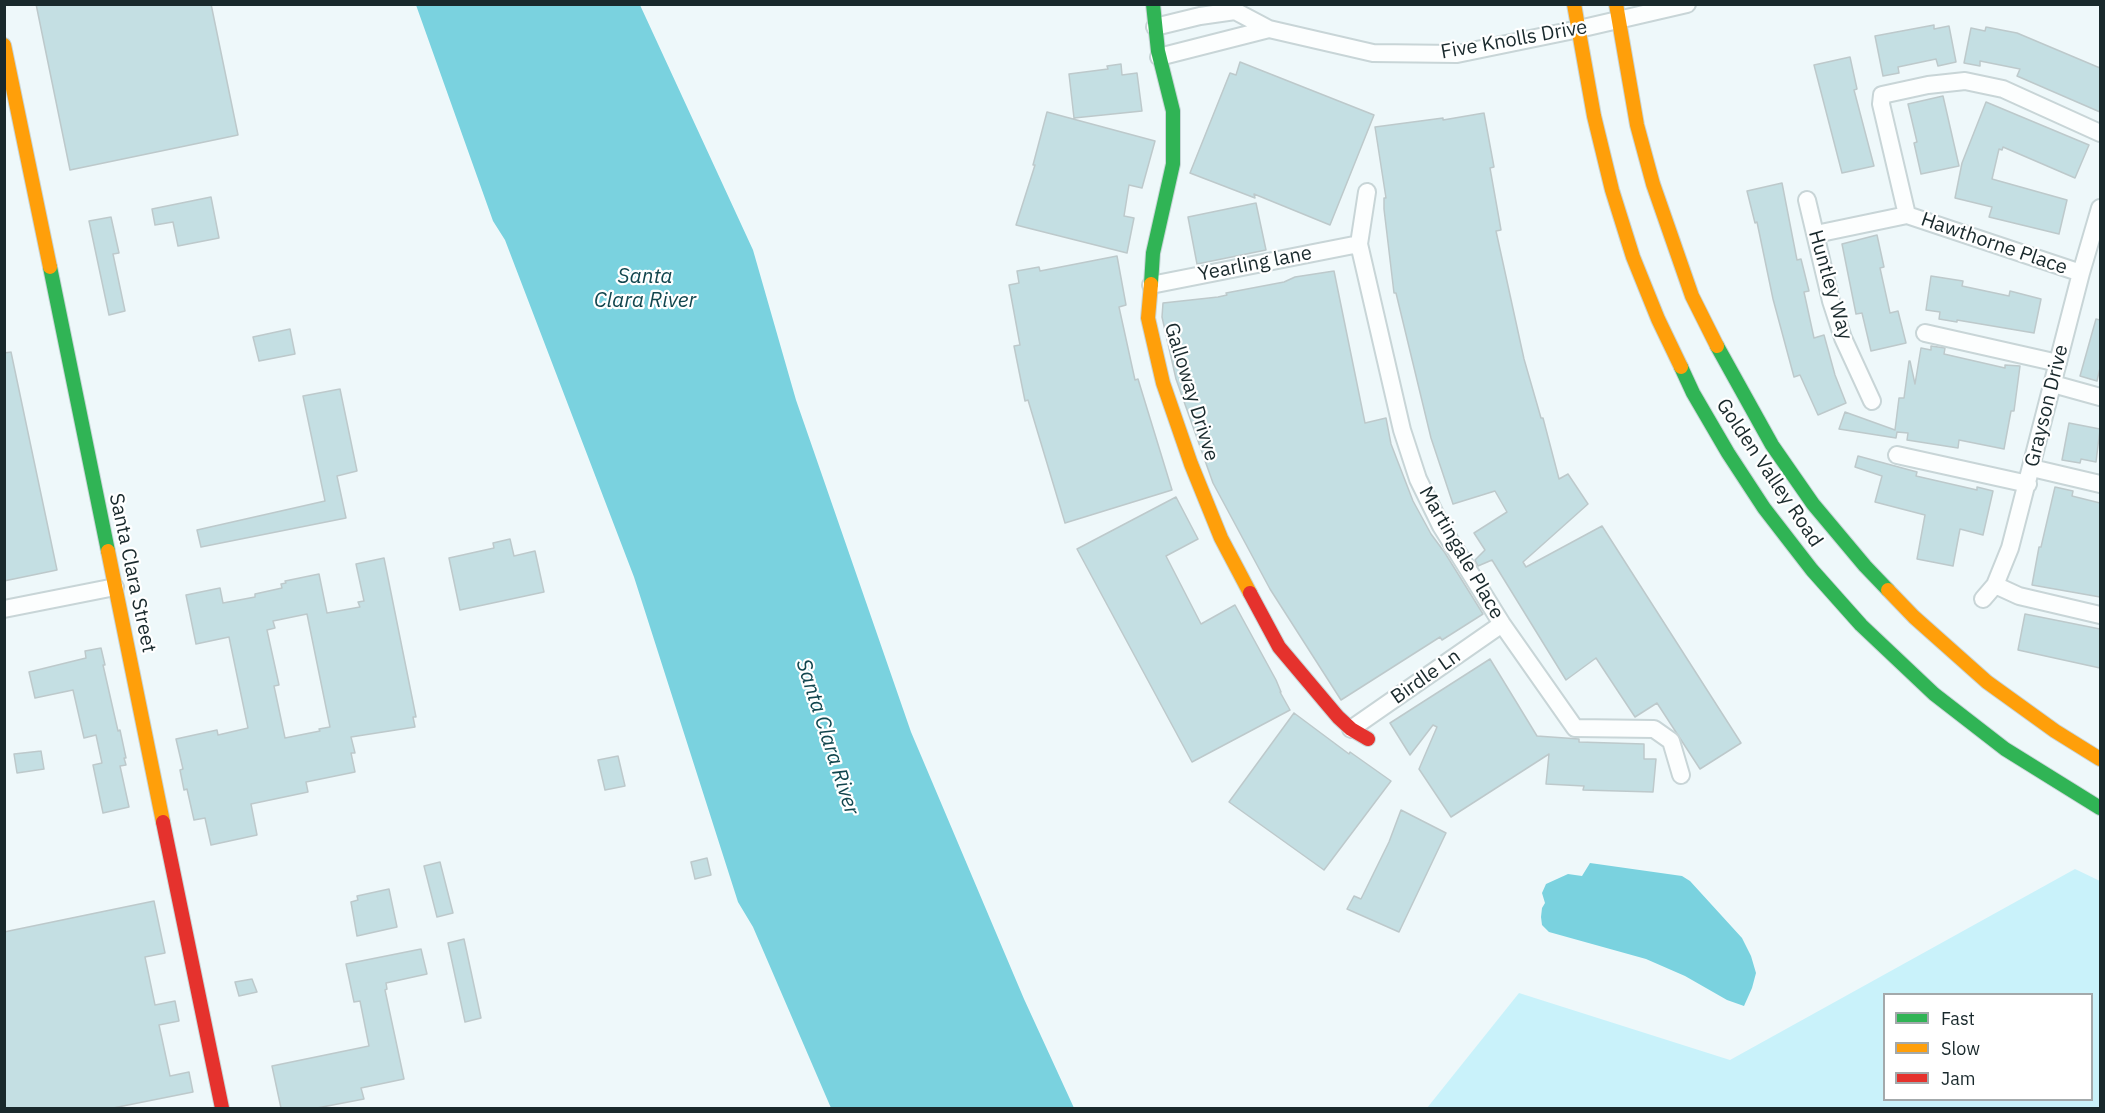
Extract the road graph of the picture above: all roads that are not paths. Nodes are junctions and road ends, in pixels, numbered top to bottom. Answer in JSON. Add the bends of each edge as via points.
{"nodes":[{"id":1,"x":1153,"y":4,"type":"edge"},
{"id":2,"x":1575,"y":4,"type":"edge"},
{"id":3,"x":1687,"y":4,"type":"edge"},
{"id":4,"x":1617,"y":13,"type":"edge"},
{"id":5,"x":1155,"y":27,"type":"junction"},
{"id":6,"x":1269,"y":29,"type":"junction"},
{"id":7,"x":1579,"y":29,"type":"junction"},
{"id":8,"x":4,"y":45,"type":"edge"},
{"id":9,"x":1160,"y":57,"type":"junction"},
{"id":10,"x":9,"y":83,"type":"edge"},
{"id":11,"x":2100,"y":133,"type":"edge"},
{"id":12,"x":1367,"y":192,"type":"dead end"},
{"id":13,"x":1806,"y":200,"type":"dead end"},
{"id":14,"x":2100,"y":208,"type":"edge"},
{"id":15,"x":1907,"y":215,"type":"junction"},
{"id":16,"x":1816,"y":234,"type":"junction"},
{"id":17,"x":1359,"y":244,"type":"junction"},
{"id":18,"x":2088,"y":267,"type":"edge"},
{"id":19,"x":1150,"y":285,"type":"junction"},
{"id":20,"x":1925,"y":333,"type":"dead end"},
{"id":21,"x":2058,"y":363,"type":"junction"},
{"id":22,"x":2053,"y":384,"type":"junction"},
{"id":23,"x":2100,"y":397,"type":"edge"},
{"id":24,"x":1872,"y":401,"type":"dead end"},
{"id":25,"x":1897,"y":455,"type":"dead end"},
{"id":26,"x":2030,"y":476,"type":"junction"},
{"id":27,"x":2100,"y":484,"type":"edge"},
{"id":28,"x":1995,"y":585,"type":"junction"},
{"id":29,"x":115,"y":586,"type":"junction"},
{"id":30,"x":1983,"y":599,"type":"dead end"},
{"id":31,"x":4,"y":609,"type":"edge"},
{"id":32,"x":2100,"y":615,"type":"edge"},
{"id":33,"x":1502,"y":624,"type":"junction"},
{"id":34,"x":1351,"y":729,"type":"junction"},
{"id":35,"x":1368,"y":739,"type":"dead end"},
{"id":36,"x":2100,"y":759,"type":"edge"},
{"id":37,"x":1681,"y":775,"type":"dead end"},
{"id":38,"x":2100,"y":808,"type":"edge"},
{"id":39,"x":222,"y":1108,"type":"edge"}],
"edges":[{"from":1,"to":5,"type":"main road","name":"Galloway Drivve"},
{"from":2,"to":7,"type":"main road","name":"Golden Valley Road"},
{"from":3,"to":4,"type":"street","name":"Five Knolls Drive"},
{"from":4,"to":7,"type":"street","name":"Five Knolls Drive"},
{"from":4,"to":36,"type":"main road","name":"Golden Valley Road","via":[[1637,125],[1674,248],[1721,355],[1772,445],[1813,504],[1864,566],[1914,617],[1987,682]]},
{"from":5,"to":6,"type":"street","via":[[1235,11]]},
{"from":5,"to":9,"type":"main road","name":"Galloway Drivve"},
{"from":6,"to":7,"type":"street","name":"Five Knolls Drive","via":[[1373,53],[1457,54]]},
{"from":6,"to":9,"type":"street"},
{"from":7,"to":38,"type":"main road","name":"Golden Valley Road","via":[[1594,116],[1633,257],[1693,393],[1764,508],[1861,625],[1934,694],[2005,749]]},
{"from":8,"to":10,"type":"main road","name":"Santa Clara Street"},
{"from":9,"to":19,"type":"main road","name":"Galloway Drivve","via":[[1173,111],[1173,164],[1153,253]]},
{"from":10,"to":29,"type":"main road","name":"Santa Clara Street"},
{"from":11,"to":15,"type":"street","via":[[2029,99],[1965,81],[1882,95]]},
{"from":12,"to":17,"type":"street","name":"Martingale Place"},
{"from":13,"to":16,"type":"street","name":"Huntley Way"},
{"from":14,"to":18,"type":"street","name":"Grayson Drive"},
{"from":15,"to":16,"type":"street"},
{"from":15,"to":18,"type":"street","name":"Hawthorne Place"},
{"from":16,"to":24,"type":"street","name":"Huntley Way","via":[[1837,319]]},
{"from":17,"to":19,"type":"street","name":"Yearling lane"},
{"from":17,"to":33,"type":"street","name":"Martingale Place","via":[[1402,430],[1418,479]]},
{"from":18,"to":21,"type":"street","name":"Grayson Drive"},
{"from":19,"to":34,"type":"main road","name":"Galloway Drivve","via":[[1148,318],[1163,383],[1221,538],[1279,647]]},
{"from":20,"to":21,"type":"street"},
{"from":21,"to":22,"type":"street","name":"Grayson Drive"},
{"from":22,"to":23,"type":"street"},
{"from":22,"to":26,"type":"street","name":"Grayson Drive"},
{"from":25,"to":26,"type":"street"},
{"from":26,"to":27,"type":"street"},
{"from":26,"to":28,"type":"street","name":"Grayson Drive"},
{"from":28,"to":30,"type":"street","name":"Grayson Drive"},
{"from":28,"to":32,"type":"street","via":[[2019,596]]},
{"from":29,"to":31,"type":"street"},
{"from":29,"to":39,"type":"main road","name":"Santa Clara Street"},
{"from":33,"to":34,"type":"street","name":"Birdle Ln"},
{"from":33,"to":37,"type":"street","name":"Martingale Place","via":[[1575,728],[1654,729],[1671,741]]},
{"from":34,"to":35,"type":"main road","name":"Galloway Drivve"}]}
